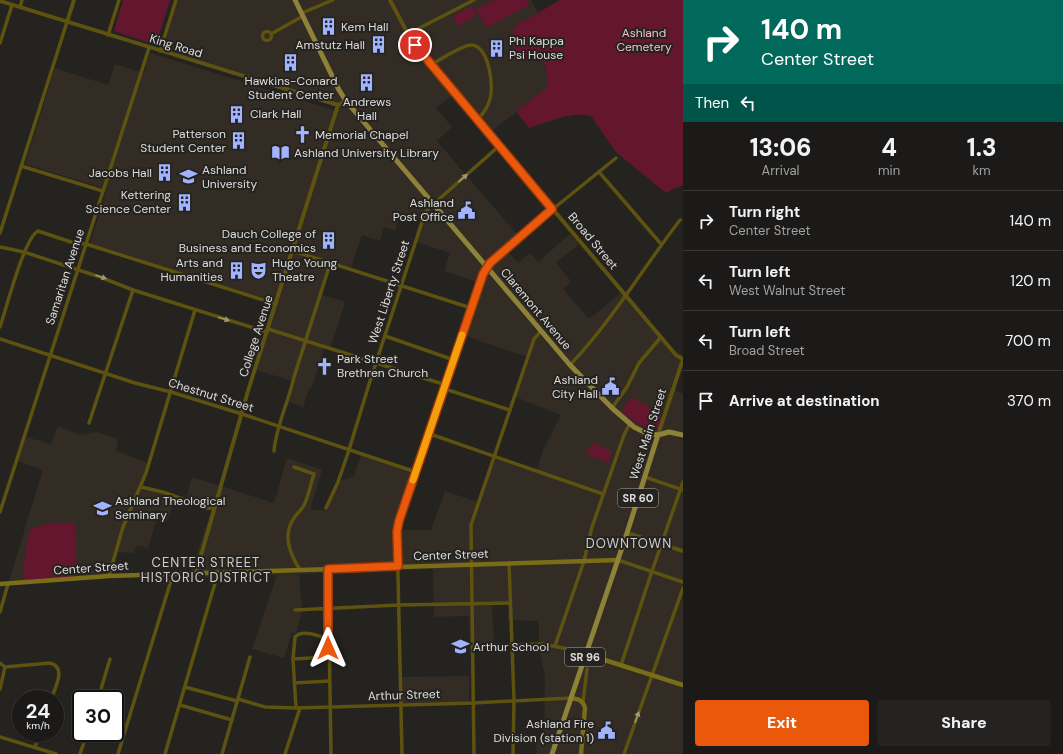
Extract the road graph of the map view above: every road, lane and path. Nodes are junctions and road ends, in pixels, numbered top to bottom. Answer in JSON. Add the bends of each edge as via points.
{"nodes":[{"id":1,"x":22,"y":0,"type":"edge"},
{"id":2,"x":74,"y":0,"type":"edge"},
{"id":3,"x":119,"y":0,"type":"edge"},
{"id":4,"x":176,"y":0,"type":"edge"},
{"id":5,"x":295,"y":0,"type":"edge"},
{"id":6,"x":333,"y":0,"type":"edge"},
{"id":7,"x":390,"y":0,"type":"edge"},
{"id":8,"x":474,"y":0,"type":"edge"},
{"id":9,"x":0,"y":1,"type":"edge"},
{"id":10,"x":12,"y":5,"type":"junction"},
{"id":11,"x":20,"y":7,"type":"junction"},
{"id":12,"x":302,"y":15,"type":"junction"},
{"id":13,"x":66,"y":22,"type":"junction"},
{"id":14,"x":271,"y":34,"type":"dead end"},
{"id":15,"x":408,"y":34,"type":"junction"},
{"id":16,"x":108,"y":35,"type":"junction"},
{"id":17,"x":0,"y":43,"type":"edge"},
{"id":18,"x":149,"y":48,"type":"junction"},
{"id":19,"x":160,"y":51,"type":"junction"},
{"id":20,"x":431,"y":65,"type":"junction"},
{"id":21,"x":346,"y":101,"type":"junction"},
{"id":22,"x":338,"y":105,"type":"junction"},
{"id":23,"x":478,"y":120,"type":"junction"},
{"id":24,"x":499,"y":146,"type":"junction"},
{"id":25,"x":616,"y":158,"type":"dead end"},
{"id":26,"x":21,"y":166,"type":"junction"},
{"id":27,"x":599,"y":172,"type":"junction"},
{"id":28,"x":103,"y":191,"type":"junction"},
{"id":29,"x":434,"y":204,"type":"junction"},
{"id":30,"x":552,"y":209,"type":"junction"},
{"id":31,"x":680,"y":220,"type":"dead end"},
{"id":32,"x":0,"y":233,"type":"edge"},
{"id":33,"x":86,"y":244,"type":"junction"},
{"id":34,"x":661,"y":244,"type":"junction"},
{"id":35,"x":0,"y":247,"type":"edge"},
{"id":36,"x":292,"y":251,"type":"junction"},
{"id":37,"x":24,"y":252,"type":"junction"},
{"id":38,"x":330,"y":264,"type":"junction"},
{"id":39,"x":487,"y":267,"type":"junction"},
{"id":40,"x":78,"y":270,"type":"junction"},
{"id":41,"x":402,"y":287,"type":"junction"},
{"id":42,"x":133,"y":290,"type":"junction"},
{"id":43,"x":625,"y":295,"type":"junction"},
{"id":44,"x":276,"y":304,"type":"junction"},
{"id":45,"x":471,"y":308,"type":"junction"},
{"id":46,"x":195,"y":310,"type":"junction"},
{"id":47,"x":0,"y":327,"type":"edge"},
{"id":48,"x":268,"y":331,"type":"junction"},
{"id":49,"x":541,"y":331,"type":"junction"},
{"id":50,"x":385,"y":336,"type":"junction"},
{"id":51,"x":661,"y":338,"type":"junction"},
{"id":52,"x":0,"y":339,"type":"edge"},
{"id":53,"x":306,"y":341,"type":"junction"},
{"id":54,"x":50,"y":355,"type":"junction"},
{"id":55,"x":683,"y":359,"type":"edge"},
{"id":56,"x":454,"y":360,"type":"junction"},
{"id":57,"x":376,"y":363,"type":"junction"},
{"id":58,"x":570,"y":365,"type":"junction"},
{"id":59,"x":106,"y":373,"type":"junction"},
{"id":60,"x":446,"y":385,"type":"junction"},
{"id":61,"x":445,"y":389,"type":"junction"},
{"id":62,"x":171,"y":392,"type":"junction"},
{"id":63,"x":612,"y":408,"type":"junction"},
{"id":64,"x":510,"y":410,"type":"junction"},
{"id":65,"x":242,"y":414,"type":"junction"},
{"id":66,"x":89,"y":423,"type":"dead end"},
{"id":67,"x":630,"y":423,"type":"junction"},
{"id":68,"x":280,"y":427,"type":"junction"},
{"id":69,"x":430,"y":434,"type":"junction"},
{"id":70,"x":658,"y":435,"type":"junction"},
{"id":71,"x":683,"y":435,"type":"edge"},
{"id":72,"x":349,"y":450,"type":"junction"},
{"id":73,"x":274,"y":451,"type":"dead end"},
{"id":74,"x":494,"y":457,"type":"junction"},
{"id":75,"x":294,"y":467,"type":"dead end"},
{"id":76,"x":416,"y":472,"type":"junction"},
{"id":77,"x":645,"y":477,"type":"junction"},
{"id":78,"x":683,"y":482,"type":"edge"},
{"id":79,"x":140,"y":487,"type":"junction"},
{"id":80,"x":682,"y":489,"type":"edge"},
{"id":81,"x":603,"y":494,"type":"junction"},
{"id":82,"x":214,"y":508,"type":"junction"},
{"id":83,"x":326,"y":508,"type":"dead end"},
{"id":84,"x":0,"y":512,"type":"edge"},
{"id":85,"x":627,"y":533,"type":"junction"},
{"id":86,"x":661,"y":544,"type":"junction"},
{"id":87,"x":683,"y":551,"type":"edge"},
{"id":88,"x":618,"y":560,"type":"junction"},
{"id":89,"x":584,"y":561,"type":"junction"},
{"id":90,"x":509,"y":563,"type":"junction"},
{"id":91,"x":471,"y":565,"type":"junction"},
{"id":92,"x":398,"y":566,"type":"junction"},
{"id":93,"x":328,"y":569,"type":"junction"},
{"id":94,"x":300,"y":570,"type":"junction"},
{"id":95,"x":652,"y":571,"type":"junction"},
{"id":96,"x":196,"y":573,"type":"junction"},
{"id":97,"x":218,"y":573,"type":"junction"},
{"id":98,"x":172,"y":574,"type":"junction"},
{"id":99,"x":109,"y":576,"type":"junction"},
{"id":100,"x":683,"y":582,"type":"edge"},
{"id":101,"x":0,"y":584,"type":"edge"},
{"id":102,"x":8,"y":584,"type":"junction"},
{"id":103,"x":683,"y":588,"type":"edge"},
{"id":104,"x":510,"y":603,"type":"junction"},
{"id":105,"x":471,"y":604,"type":"junction"},
{"id":106,"x":399,"y":605,"type":"junction"},
{"id":107,"x":328,"y":608,"type":"junction"},
{"id":108,"x":295,"y":610,"type":"dead end"},
{"id":109,"x":0,"y":612,"type":"edge"},
{"id":110,"x":328,"y":639,"type":"junction"},
{"id":111,"x":512,"y":644,"type":"junction"},
{"id":112,"x":472,"y":646,"type":"junction"},
{"id":113,"x":555,"y":646,"type":"junction"},
{"id":114,"x":586,"y":654,"type":"junction"},
{"id":115,"x":250,"y":657,"type":"dead end"},
{"id":116,"x":329,"y":657,"type":"junction"},
{"id":117,"x":294,"y":659,"type":"junction"},
{"id":118,"x":110,"y":660,"type":"dead end"},
{"id":119,"x":0,"y":664,"type":"edge"},
{"id":120,"x":621,"y":665,"type":"junction"},
{"id":121,"x":5,"y":667,"type":"junction"},
{"id":122,"x":587,"y":669,"type":"dead end"},
{"id":123,"x":652,"y":675,"type":"junction"},
{"id":124,"x":329,"y":681,"type":"junction"},
{"id":125,"x":294,"y":683,"type":"junction"},
{"id":126,"x":683,"y":685,"type":"edge"},
{"id":127,"x":185,"y":687,"type":"junction"},
{"id":128,"x":0,"y":689,"type":"edge"},
{"id":129,"x":54,"y":690,"type":"edge"},
{"id":130,"x":101,"y":690,"type":"edge"},
{"id":131,"x":571,"y":698,"type":"junction"},
{"id":132,"x":238,"y":700,"type":"junction"},
{"id":133,"x":514,"y":700,"type":"junction"},
{"id":134,"x":583,"y":702,"type":"junction"},
{"id":135,"x":473,"y":703,"type":"junction"},
{"id":136,"x":180,"y":704,"type":"junction"},
{"id":137,"x":401,"y":705,"type":"junction"},
{"id":138,"x":330,"y":707,"type":"junction"},
{"id":139,"x":298,"y":708,"type":"junction"},
{"id":140,"x":232,"y":720,"type":"junction"},
{"id":141,"x":0,"y":737,"type":"edge"},
{"id":142,"x":37,"y":742,"type":"edge"},
{"id":143,"x":84,"y":742,"type":"edge"},
{"id":144,"x":35,"y":748,"type":"junction"},
{"id":145,"x":56,"y":754,"type":"edge"},
{"id":146,"x":80,"y":754,"type":"edge"},
{"id":147,"x":118,"y":754,"type":"edge"},
{"id":148,"x":165,"y":754,"type":"edge"},
{"id":149,"x":222,"y":754,"type":"edge"},
{"id":150,"x":285,"y":754,"type":"edge"},
{"id":151,"x":331,"y":754,"type":"edge"},
{"id":152,"x":402,"y":754,"type":"edge"},
{"id":153,"x":474,"y":754,"type":"edge"},
{"id":154,"x":513,"y":754,"type":"edge"},
{"id":155,"x":552,"y":754,"type":"edge"},
{"id":156,"x":582,"y":754,"type":"edge"},
{"id":157,"x":624,"y":754,"type":"edge"}],
"edges":[{"from":1,"to":11,"type":"street"},
{"from":2,"to":13,"type":"street"},
{"from":3,"to":16,"type":"street"},
{"from":4,"to":19,"type":"street"},
{"from":5,"to":12,"type":"main road","name":"Claremont Avenue"},
{"from":6,"to":12,"type":"street"},
{"from":7,"to":15,"type":"street","name":"Broad Street"},
{"from":8,"to":15,"type":"street"},
{"from":9,"to":10,"type":"street","name":"King Road"},
{"from":10,"to":11,"type":"street","name":"King Road"},
{"from":10,"to":17,"type":"street"},
{"from":11,"to":13,"type":"street","name":"King Road"},
{"from":12,"to":14,"type":"street"},
{"from":12,"to":21,"type":"main road","name":"Claremont Avenue"},
{"from":13,"to":16,"type":"street","name":"King Road"},
{"from":13,"to":26,"type":"street"},
{"from":15,"to":20,"type":"street","name":"Broad Street"},
{"from":16,"to":18,"type":"street","name":"King Road"},
{"from":18,"to":19,"type":"street","name":"King Road"},
{"from":18,"to":28,"type":"street","name":"Samaritan Avenue"},
{"from":19,"to":22,"type":"street","name":"King Road"},
{"from":20,"to":23,"type":"street","name":"Broad Street"},
{"from":20,"to":23,"type":"street","via":[[466,46],[474,45],[481,50],[492,79],[492,87],[488,105]]},
{"from":21,"to":22,"type":"street"},
{"from":21,"to":29,"type":"main road","name":"Claremont Avenue"},
{"from":22,"to":36,"type":"street","name":"College Avenue"},
{"from":23,"to":24,"type":"street","name":"Broad Street"},
{"from":29,"to":24,"type":"street","name":"West Liberty Street","one_way":true},
{"from":24,"to":30,"type":"street","name":"Broad Street"},
{"from":25,"to":27,"type":"street"},
{"from":26,"to":28,"type":"street"},
{"from":26,"to":32,"type":"street"},
{"from":27,"to":30,"type":"street"},
{"from":27,"to":34,"type":"street"},
{"from":28,"to":33,"type":"street","name":"Samaritan Avenue"},
{"from":29,"to":39,"type":"main road","name":"Claremont Avenue"},
{"from":29,"to":41,"type":"street","name":"West Liberty Street","via":[[425,213]]},
{"from":30,"to":39,"type":"street"},
{"from":30,"to":43,"type":"street","name":"Broad Street"},
{"from":31,"to":34,"type":"street"},
{"from":33,"to":37,"type":"street","via":[[74,243],[40,231],[34,234]]},
{"from":33,"to":40,"type":"street","name":"Samaritan Avenue"},
{"from":33,"to":44,"type":"street"},
{"from":34,"to":43,"type":"street"},
{"from":35,"to":37,"type":"street"},
{"from":36,"to":38,"type":"street"},
{"from":36,"to":44,"type":"street","name":"College Avenue"},
{"from":37,"to":40,"type":"street"},
{"from":37,"to":47,"type":"street"},
{"from":38,"to":41,"type":"street"},
{"from":38,"to":53,"type":"street"},
{"from":39,"to":45,"type":"street"},
{"from":39,"to":49,"type":"main road","name":"Claremont Avenue"},
{"from":40,"to":42,"type":"street","one_way":true},
{"from":40,"to":54,"type":"street","name":"Samaritan Avenue"},
{"from":41,"to":45,"type":"street"},
{"from":41,"to":50,"type":"street","name":"West Liberty Street"},
{"from":42,"to":46,"type":"street"},
{"from":42,"to":59,"type":"street"},
{"from":43,"to":51,"type":"street","name":"Broad Street"},
{"from":43,"to":58,"type":"street","via":[[598,334]]},
{"from":44,"to":48,"type":"street","name":"College Avenue"},
{"from":45,"to":56,"type":"street"},
{"from":46,"to":48,"type":"street","one_way":true},
{"from":46,"to":62,"type":"street"},
{"from":48,"to":53,"type":"street"},
{"from":48,"to":65,"type":"street","name":"College Avenue"},
{"from":49,"to":58,"type":"main road","name":"Claremont Avenue"},
{"from":49,"to":64,"type":"street","via":[[534,339]]},
{"from":50,"to":56,"type":"street"},
{"from":50,"to":57,"type":"street","name":"West Liberty Street"},
{"from":51,"to":55,"type":"street","name":"Broad Street"},
{"from":51,"to":63,"type":"street","via":[[639,364]]},
{"from":52,"to":54,"type":"street","name":"Chestnut Street"},
{"from":53,"to":57,"type":"street"},
{"from":53,"to":68,"type":"street"},
{"from":54,"to":59,"type":"street","name":"Chestnut Street"},
{"from":54,"to":84,"type":"street","name":"Samaritan Avenue"},
{"from":55,"to":70,"type":"street","name":"West Main Street"},
{"from":56,"to":60,"type":"street"},
{"from":57,"to":60,"type":"street"},
{"from":57,"to":72,"type":"street","name":"West Liberty Street"},
{"from":58,"to":63,"type":"main road","name":"Claremont Avenue"},
{"from":59,"to":62,"type":"street","name":"Chestnut Street"},
{"from":59,"to":66,"type":"street"},
{"from":60,"to":61,"type":"street"},
{"from":61,"to":64,"type":"street"},
{"from":61,"to":69,"type":"street"},
{"from":62,"to":65,"type":"street","name":"Chestnut Street"},
{"from":62,"to":79,"type":"street"},
{"from":63,"to":67,"type":"main road","name":"Claremont Avenue"},
{"from":64,"to":74,"type":"street"},
{"from":65,"to":68,"type":"street","name":"Chestnut Street"},
{"from":65,"to":82,"type":"street","name":"College Avenue"},
{"from":67,"to":70,"type":"main road","name":"Claremont Avenue","via":[[642,431]]},
{"from":67,"to":81,"type":"street"},
{"from":68,"to":72,"type":"street","name":"Chestnut Street"},
{"from":68,"to":73,"type":"street","via":[[274,442]]},
{"from":69,"to":74,"type":"street"},
{"from":69,"to":76,"type":"street"},
{"from":70,"to":71,"type":"main road","via":[[669,432]]},
{"from":70,"to":77,"type":"main road","name":"West Main Street","number":"SR 60"},
{"from":72,"to":76,"type":"street","name":"Chestnut Street"},
{"from":72,"to":83,"type":"street","name":"West Liberty Street"},
{"from":74,"to":81,"type":"street"},
{"from":74,"to":91,"type":"street","via":[[470,525]]},
{"from":75,"to":94,"type":"street","via":[[314,474],[305,504],[289,528],[290,551]]},
{"from":76,"to":92,"type":"street","via":[[397,531]]},
{"from":77,"to":80,"type":"street"},
{"from":77,"to":85,"type":"main road","name":"West Main Street","number":"SR 60"},
{"from":78,"to":80,"type":"street"},
{"from":79,"to":82,"type":"street"},
{"from":79,"to":99,"type":"street","via":[[123,527]]},
{"from":80,"to":86,"type":"street"},
{"from":81,"to":89,"type":"street"},
{"from":82,"to":96,"type":"street","name":"College Avenue"},
{"from":85,"to":86,"type":"street"},
{"from":85,"to":88,"type":"main road","name":"West Main Street","number":"SR 60"},
{"from":86,"to":87,"type":"street"},
{"from":86,"to":95,"type":"street"},
{"from":88,"to":89,"type":"main road","name":"Center Street"},
{"from":88,"to":95,"type":"street","name":"Center Street"},
{"from":88,"to":114,"type":"main road","number":"SR 96"},
{"from":89,"to":90,"type":"main road","name":"Center Street"},
{"from":89,"to":113,"type":"street"},
{"from":90,"to":91,"type":"main road","name":"Center Street"},
{"from":90,"to":104,"type":"street"},
{"from":91,"to":92,"type":"main road","name":"Center Street"},
{"from":91,"to":105,"type":"street"},
{"from":92,"to":93,"type":"main road","name":"Center Street"},
{"from":92,"to":106,"type":"street"},
{"from":93,"to":94,"type":"main road","name":"Center Street"},
{"from":93,"to":107,"type":"street"},
{"from":94,"to":97,"type":"main road","name":"Center Street"},
{"from":95,"to":100,"type":"street","name":"Center Street"},
{"from":95,"to":120,"type":"street"},
{"from":96,"to":97,"type":"main road","name":"Center Street"},
{"from":96,"to":98,"type":"main road","name":"Center Street"},
{"from":97,"to":127,"type":"street"},
{"from":98,"to":99,"type":"main road","name":"Center Street"},
{"from":98,"to":147,"type":"street"},
{"from":99,"to":102,"type":"main road","name":"Center Street"},
{"from":101,"to":102,"type":"main road","name":"Center Street"},
{"from":102,"to":109,"type":"street"},
{"from":103,"to":123,"type":"street"},
{"from":104,"to":105,"type":"street"},
{"from":104,"to":111,"type":"street"},
{"from":105,"to":106,"type":"street"},
{"from":105,"to":112,"type":"street"},
{"from":106,"to":107,"type":"street"},
{"from":106,"to":137,"type":"street"},
{"from":107,"to":108,"type":"street"},
{"from":107,"to":110,"type":"street"},
{"from":110,"to":116,"type":"street"},
{"from":110,"to":117,"type":"street","via":[[306,634],[297,635],[294,642]]},
{"from":111,"to":112,"type":"street"},
{"from":111,"to":113,"type":"street"},
{"from":111,"to":133,"type":"street"},
{"from":112,"to":135,"type":"street"},
{"from":113,"to":114,"type":"street"},
{"from":114,"to":120,"type":"main road"},
{"from":114,"to":131,"type":"main road","number":"SR 96"},
{"from":115,"to":132,"type":"street"},
{"from":116,"to":117,"type":"street"},
{"from":116,"to":124,"type":"street"},
{"from":117,"to":125,"type":"street"},
{"from":118,"to":130,"type":"street"},
{"from":119,"to":121,"type":"street"},
{"from":120,"to":123,"type":"main road"},
{"from":121,"to":128,"type":"street"},
{"from":121,"to":129,"type":"street","via":[[54,664],[59,675]]},
{"from":122,"to":134,"type":"street"},
{"from":123,"to":126,"type":"main road"},
{"from":157,"to":123,"type":"street","one_way":true},
{"from":124,"to":125,"type":"street"},
{"from":124,"to":138,"type":"street"},
{"from":125,"to":139,"type":"street"},
{"from":127,"to":132,"type":"street","name":"Arthur Street"},
{"from":127,"to":136,"type":"street"},
{"from":131,"to":133,"type":"street","name":"Arthur Street"},
{"from":131,"to":134,"type":"main road"},
{"from":131,"to":155,"type":"main road","number":"SR 96"},
{"from":132,"to":139,"type":"street","name":"Arthur Street","via":[[265,707]]},
{"from":132,"to":140,"type":"street"},
{"from":133,"to":135,"type":"street","name":"Arthur Street"},
{"from":133,"to":154,"type":"street"},
{"from":134,"to":156,"type":"main road","via":[[585,708]]},
{"from":135,"to":137,"type":"street","name":"Arthur Street"},
{"from":135,"to":153,"type":"street"},
{"from":136,"to":140,"type":"street"},
{"from":136,"to":148,"type":"street"},
{"from":137,"to":138,"type":"street","name":"Arthur Street"},
{"from":137,"to":152,"type":"street"},
{"from":138,"to":139,"type":"street","name":"Arthur Street"},
{"from":138,"to":151,"type":"street"},
{"from":139,"to":150,"type":"street"},
{"from":140,"to":149,"type":"street"},
{"from":141,"to":144,"type":"street"},
{"from":142,"to":144,"type":"street"},
{"from":143,"to":146,"type":"street"},
{"from":144,"to":145,"type":"street"}]}
